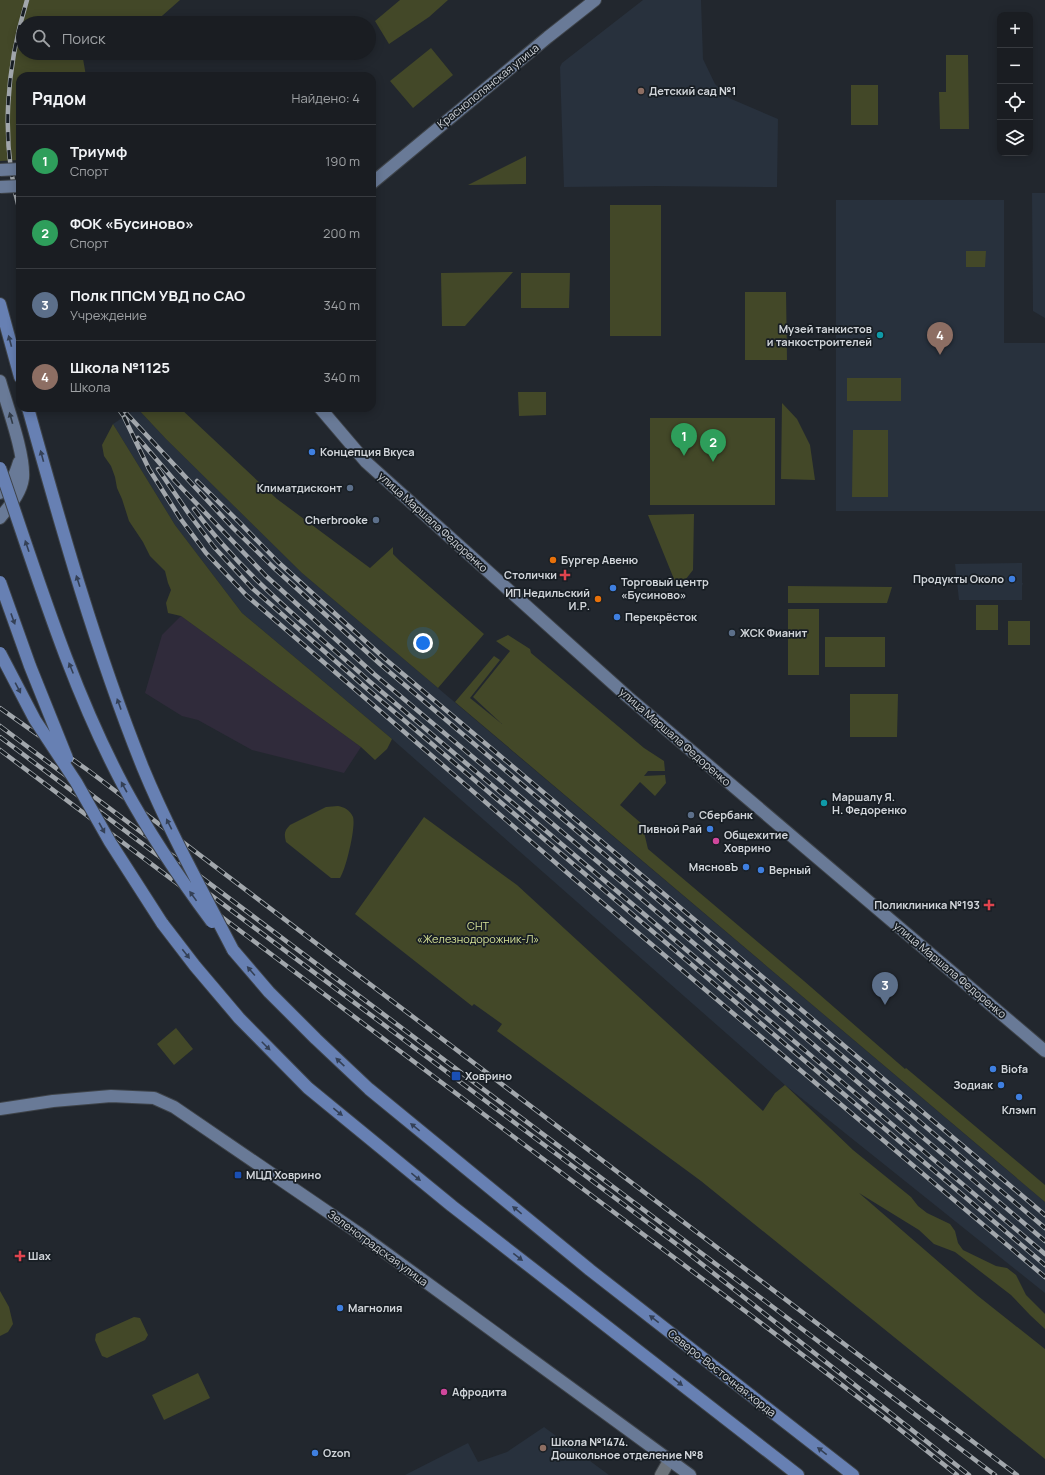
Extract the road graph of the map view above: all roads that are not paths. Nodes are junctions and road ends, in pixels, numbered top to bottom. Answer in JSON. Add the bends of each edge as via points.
{"nodes":[{"id":1,"x":595,"y":0,"type":"edge"},
{"id":2,"x":16,"y":169,"type":"edge"},
{"id":3,"x":0,"y":170,"type":"edge"},
{"id":4,"x":376,"y":179,"type":"edge"},
{"id":5,"x":16,"y":186,"type":"edge"},
{"id":6,"x":0,"y":187,"type":"edge"},
{"id":7,"x":0,"y":304,"type":"edge"},
{"id":8,"x":16,"y":362,"type":"edge"},
{"id":9,"x":0,"y":381,"type":"edge"},
{"id":10,"x":29,"y":412,"type":"edge"},
{"id":11,"x":323,"y":412,"type":"edge"},
{"id":12,"x":21,"y":455,"type":"junction"},
{"id":13,"x":0,"y":468,"type":"edge"},
{"id":14,"x":0,"y":493,"type":"edge"},
{"id":15,"x":0,"y":518,"type":"edge"},
{"id":16,"x":0,"y":582,"type":"edge"},
{"id":17,"x":0,"y":653,"type":"edge"},
{"id":18,"x":76,"y":782,"type":"junction"},
{"id":19,"x":233,"y":950,"type":"junction"},
{"id":20,"x":1045,"y":1051,"type":"edge"},
{"id":21,"x":0,"y":1100,"type":"edge"},
{"id":22,"x":37,"y":1103,"type":"junction"},
{"id":23,"x":0,"y":1109,"type":"edge"},
{"id":24,"x":669,"y":1460,"type":"junction"},
{"id":25,"x":661,"y":1475,"type":"edge"},
{"id":26,"x":690,"y":1475,"type":"edge"},
{"id":27,"x":798,"y":1475,"type":"edge"},
{"id":28,"x":853,"y":1475,"type":"edge"}],
"edges":[{"from":1,"to":4,"type":"street","name":"Краснополянская улица"},
{"from":2,"to":3,"type":"street","bridge":true},
{"from":5,"to":6,"type":"street","bridge":true},
{"from":8,"to":7,"type":"main road","one_way":true},
{"from":12,"to":9,"type":"street","one_way":true},
{"from":19,"to":10,"type":"main road","one_way":true,"bridge":true,"via":[[143,769],[103,660],[65,542]]},
{"from":11,"to":20,"type":"street","name":"улица Маршала Федоренко","via":[[366,462],[628,697]]},
{"from":12,"to":14,"type":"street","via":[[15,475],[8,487]]},
{"from":12,"to":15,"type":"street","via":[[23,478],[20,488]]},
{"from":19,"to":13,"type":"main road","one_way":true,"bridge":true,"via":[[166,857],[123,786],[96,730],[60,641]]},
{"from":16,"to":18,"type":"main road","one_way":true,"bridge":true},
{"from":17,"to":18,"type":"main road","one_way":true,"bridge":true,"via":[[35,720]]},
{"from":18,"to":27,"type":"main road","one_way":true,"bridge":true,"via":[[110,842],[162,923],[239,1018],[308,1088],[458,1211]]},
{"from":28,"to":19,"type":"main road","name":"Северо-Восточная хорда","one_way":true,"via":[[590,1270],[369,1089],[269,992]]},
{"from":21,"to":22,"type":"street","name":"Зеленоградская улица"},
{"from":22,"to":23,"type":"street","name":"Зеленоградская улица"},
{"from":22,"to":24,"type":"street","name":"Зеленоградская улица","via":[[88,1097],[138,1097],[154,1098],[174,1107],[360,1234]]},
{"from":24,"to":25,"type":"street"},
{"from":24,"to":26,"type":"street","name":"Зеленоградская улица"}]}
